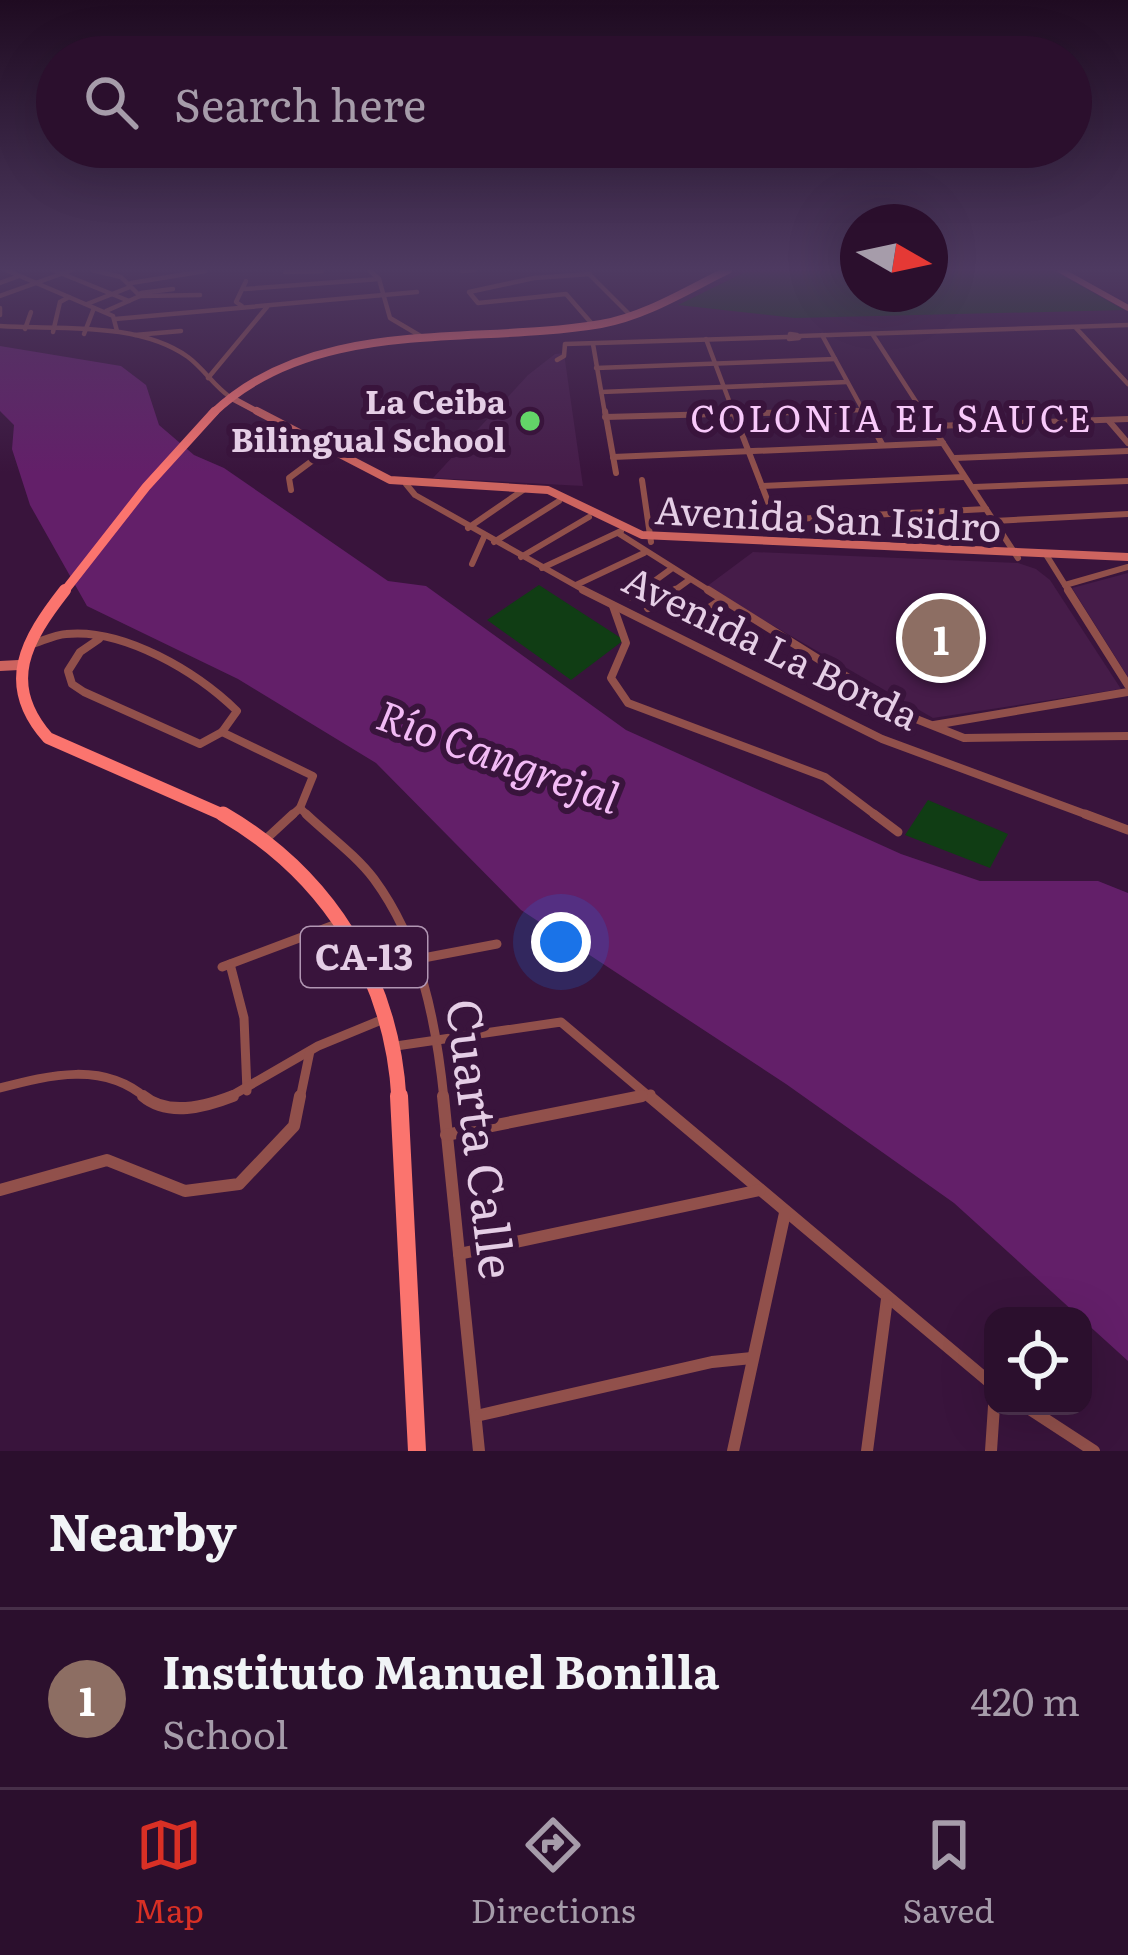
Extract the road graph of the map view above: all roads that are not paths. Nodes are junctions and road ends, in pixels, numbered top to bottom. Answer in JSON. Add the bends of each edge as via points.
{"nodes":[{"id":1,"x":134,"y":338,"type":"edge"},
{"id":2,"x":241,"y":338,"type":"edge"},
{"id":3,"x":424,"y":338,"type":"edge"},
{"id":4,"x":453,"y":338,"type":"edge"},
{"id":5,"x":768,"y":338,"type":"edge"},
{"id":6,"x":823,"y":338,"type":"edge"},
{"id":7,"x":875,"y":338,"type":"edge"},
{"id":8,"x":1085,"y":338,"type":"edge"},
{"id":9,"x":428,"y":340,"type":"junction"},
{"id":10,"x":706,"y":340,"type":"junction"},
{"id":11,"x":593,"y":344,"type":"junction"},
{"id":12,"x":835,"y":359,"type":"junction"},
{"id":13,"x":557,"y":360,"type":"dead end"},
{"id":14,"x":715,"y":363,"type":"junction"},
{"id":15,"x":596,"y":368,"type":"junction"},
{"id":16,"x":208,"y":378,"type":"junction"},
{"id":17,"x":1125,"y":381,"type":"edge"},
{"id":18,"x":847,"y":382,"type":"junction"},
{"id":19,"x":724,"y":386,"type":"junction"},
{"id":20,"x":601,"y":392,"type":"junction"},
{"id":21,"x":230,"y":398,"type":"junction"},
{"id":22,"x":862,"y":410,"type":"junction"},
{"id":23,"x":734,"y":414,"type":"junction"},
{"id":24,"x":605,"y":417,"type":"junction"},
{"id":25,"x":1128,"y":419,"type":"edge"},
{"id":26,"x":1108,"y":420,"type":"junction"},
{"id":27,"x":933,"y":426,"type":"junction"},
{"id":28,"x":943,"y":443,"type":"junction"},
{"id":29,"x":883,"y":446,"type":"junction"},
{"id":30,"x":1128,"y":447,"type":"edge"},
{"id":31,"x":328,"y":449,"type":"junction"},
{"id":32,"x":748,"y":451,"type":"junction"},
{"id":33,"x":613,"y":457,"type":"junction"},
{"id":34,"x":953,"y":458,"type":"junction"},
{"id":35,"x":616,"y":473,"type":"dead end"},
{"id":36,"x":965,"y":477,"type":"junction"},
{"id":37,"x":642,"y":480,"type":"dead end"},
{"id":38,"x":1128,"y":481,"type":"edge"},
{"id":39,"x":406,"y":484,"type":"junction"},
{"id":40,"x":762,"y":486,"type":"junction"},
{"id":41,"x":972,"y":487,"type":"junction"},
{"id":42,"x":526,"y":488,"type":"junction"},
{"id":43,"x":539,"y":488,"type":"junction"},
{"id":44,"x":291,"y":490,"type":"dead end"},
{"id":45,"x":559,"y":501,"type":"junction"},
{"id":46,"x":574,"y":506,"type":"junction"},
{"id":47,"x":986,"y":508,"type":"junction"},
{"id":48,"x":1128,"y":514,"type":"edge"},
{"id":49,"x":589,"y":517,"type":"junction"},
{"id":50,"x":994,"y":520,"type":"junction"},
{"id":51,"x":468,"y":527,"type":"junction"},
{"id":52,"x":621,"y":531,"type":"junction"},
{"id":53,"x":484,"y":537,"type":"junction"},
{"id":54,"x":651,"y":539,"type":"junction"},
{"id":55,"x":494,"y":542,"type":"junction"},
{"id":56,"x":642,"y":551,"type":"junction"},
{"id":57,"x":1016,"y":555,"type":"junction"},
{"id":58,"x":1047,"y":556,"type":"junction"},
{"id":59,"x":521,"y":557,"type":"junction"},
{"id":60,"x":1128,"y":562,"type":"edge"},
{"id":61,"x":472,"y":564,"type":"dead end"},
{"id":62,"x":541,"y":568,"type":"junction"},
{"id":63,"x":671,"y":569,"type":"junction"},
{"id":64,"x":688,"y":580,"type":"junction"},
{"id":65,"x":1064,"y":585,"type":"junction"},
{"id":66,"x":575,"y":586,"type":"junction"},
{"id":67,"x":632,"y":597,"type":"dead end"},
{"id":68,"x":721,"y":600,"type":"junction"},
{"id":69,"x":613,"y":605,"type":"junction"},
{"id":70,"x":647,"y":608,"type":"dead end"},
{"id":71,"x":690,"y":621,"type":"dead end"},
{"id":72,"x":99,"y":639,"type":"junction"},
{"id":73,"x":27,"y":645,"type":"junction"},
{"id":74,"x":20,"y":665,"type":"junction"},
{"id":75,"x":0,"y":666,"type":"edge"},
{"id":76,"x":1128,"y":689,"type":"edge"},
{"id":77,"x":932,"y":725,"type":"junction"},
{"id":78,"x":222,"y":732,"type":"junction"},
{"id":79,"x":1128,"y":736,"type":"edge"},
{"id":80,"x":300,"y":808,"type":"junction"},
{"id":81,"x":1128,"y":830,"type":"edge"},
{"id":82,"x":898,"y":832,"type":"dead end"},
{"id":83,"x":266,"y":839,"type":"junction"},
{"id":84,"x":344,"y":922,"type":"junction"},
{"id":85,"x":497,"y":944,"type":"dead end"},
{"id":86,"x":418,"y":959,"type":"junction"},
{"id":87,"x":388,"y":1017,"type":"junction"},
{"id":88,"x":438,"y":1041,"type":"junction"},
{"id":89,"x":396,"y":1046,"type":"junction"},
{"id":90,"x":310,"y":1051,"type":"junction"},
{"id":91,"x":0,"y":1088,"type":"edge"},
{"id":92,"x":247,"y":1092,"type":"junction"},
{"id":93,"x":652,"y":1094,"type":"junction"},
{"id":94,"x":446,"y":1135,"type":"junction"},
{"id":95,"x":0,"y":1190,"type":"edge"},
{"id":96,"x":760,"y":1190,"type":"junction"},
{"id":97,"x":785,"y":1213,"type":"junction"},
{"id":98,"x":459,"y":1254,"type":"junction"},
{"id":99,"x":887,"y":1300,"type":"junction"},
{"id":100,"x":752,"y":1358,"type":"junction"},
{"id":101,"x":984,"y":1378,"type":"edge"},
{"id":102,"x":993,"y":1415,"type":"edge"},
{"id":103,"x":1039,"y":1415,"type":"edge"},
{"id":104,"x":476,"y":1416,"type":"junction"},
{"id":105,"x":417,"y":1451,"type":"edge"},
{"id":106,"x":479,"y":1451,"type":"edge"},
{"id":107,"x":733,"y":1451,"type":"edge"},
{"id":108,"x":867,"y":1451,"type":"edge"},
{"id":109,"x":991,"y":1451,"type":"edge"},
{"id":110,"x":1094,"y":1451,"type":"edge"}],
"edges":[{"from":1,"to":16,"type":"street","via":[[184,354]]},
{"from":2,"to":16,"type":"street"},
{"from":3,"to":9,"type":"street"},
{"from":4,"to":9,"type":"main road"},
{"from":5,"to":10,"type":"street"},
{"from":6,"to":12,"type":"street"},
{"from":7,"to":27,"type":"street"},
{"from":8,"to":17,"type":"street"},
{"from":9,"to":21,"type":"main road","via":[[313,357]]},
{"from":10,"to":11,"type":"street"},
{"from":10,"to":14,"type":"street"},
{"from":11,"to":13,"type":"street","via":[[565,344]]},
{"from":11,"to":15,"type":"street"},
{"from":12,"to":14,"type":"street"},
{"from":12,"to":18,"type":"street"},
{"from":14,"to":15,"type":"street"},
{"from":14,"to":19,"type":"street"},
{"from":15,"to":20,"type":"street"},
{"from":16,"to":21,"type":"street"},
{"from":18,"to":19,"type":"street"},
{"from":18,"to":22,"type":"street"},
{"from":19,"to":20,"type":"street"},
{"from":19,"to":23,"type":"street"},
{"from":20,"to":24,"type":"street"},
{"from":21,"to":31,"type":"street","name":"Avenida San Isidro"},
{"from":21,"to":73,"type":"main road"},
{"from":22,"to":23,"type":"street"},
{"from":22,"to":29,"type":"street"},
{"from":23,"to":24,"type":"street"},
{"from":23,"to":32,"type":"street"},
{"from":24,"to":33,"type":"street"},
{"from":25,"to":26,"type":"street"},
{"from":26,"to":27,"type":"street"},
{"from":26,"to":30,"type":"street"},
{"from":27,"to":28,"type":"street"},
{"from":28,"to":29,"type":"street"},
{"from":28,"to":34,"type":"street"},
{"from":29,"to":32,"type":"street"},
{"from":30,"to":34,"type":"street"},
{"from":31,"to":39,"type":"street","name":"Avenida San Isidro"},
{"from":31,"to":44,"type":"street","via":[[289,478]]},
{"from":32,"to":33,"type":"street"},
{"from":32,"to":40,"type":"street"},
{"from":33,"to":35,"type":"street"},
{"from":34,"to":36,"type":"street"},
{"from":36,"to":40,"type":"street"},
{"from":36,"to":41,"type":"street"},
{"from":37,"to":54,"type":"street"},
{"from":38,"to":41,"type":"street"},
{"from":39,"to":42,"type":"street","name":"Avenida San Isidro"},
{"from":39,"to":51,"type":"street","name":"Avenida La Borda"},
{"from":40,"to":47,"type":"street","via":[[775,520]]},
{"from":41,"to":47,"type":"street"},
{"from":42,"to":43,"type":"street","name":"Avenida San Isidro"},
{"from":42,"to":51,"type":"street"},
{"from":43,"to":45,"type":"street","name":"Avenida San Isidro"},
{"from":43,"to":46,"type":"street","name":"Avenida San Isidro"},
{"from":45,"to":46,"type":"street","name":"Avenida San Isidro"},
{"from":45,"to":55,"type":"street"},
{"from":46,"to":49,"type":"street","name":"Avenida San Isidro"},
{"from":46,"to":52,"type":"street","name":"Avenida San Isidro"},
{"from":47,"to":50,"type":"street"},
{"from":48,"to":50,"type":"street"},
{"from":49,"to":52,"type":"street","name":"Avenida San Isidro"},
{"from":49,"to":59,"type":"street"},
{"from":50,"to":57,"type":"street"},
{"from":51,"to":53,"type":"street","name":"Avenida La Borda"},
{"from":52,"to":54,"type":"street","name":"Avenida San Isidro"},
{"from":52,"to":56,"type":"street"},
{"from":52,"to":62,"type":"street"},
{"from":53,"to":55,"type":"street","name":"Avenida La Borda"},
{"from":53,"to":61,"type":"street"},
{"from":54,"to":56,"type":"street"},
{"from":54,"to":57,"type":"street","name":"Avenida San Isidro"},
{"from":55,"to":59,"type":"street","name":"Avenida La Borda"},
{"from":56,"to":63,"type":"street"},
{"from":56,"to":66,"type":"street"},
{"from":57,"to":58,"type":"street","name":"Avenida San Isidro"},
{"from":58,"to":60,"type":"street","name":"Avenida San Isidro"},
{"from":58,"to":65,"type":"street"},
{"from":59,"to":62,"type":"street","name":"Avenida La Borda"},
{"from":60,"to":65,"type":"street","name":"Avenida San Isidro"},
{"from":62,"to":66,"type":"street","name":"Avenida La Borda"},
{"from":63,"to":64,"type":"street"},
{"from":63,"to":67,"type":"street"},
{"from":64,"to":68,"type":"street"},
{"from":64,"to":70,"type":"street"},
{"from":65,"to":76,"type":"street"},
{"from":66,"to":69,"type":"street","name":"Avenida La Borda"},
{"from":68,"to":71,"type":"street"},
{"from":68,"to":77,"type":"street"},
{"from":69,"to":81,"type":"street","name":"Avenida La Borda","via":[[882,739]]},
{"from":69,"to":82,"type":"street","via":[[629,641],[611,678],[628,703],[825,777]]},
{"from":72,"to":73,"type":"street","via":[[67,634]]},
{"from":72,"to":78,"type":"street","via":[[148,652],[235,707]]},
{"from":72,"to":78,"type":"street","via":[[68,671],[72,684],[189,742],[207,743]]},
{"from":73,"to":74,"type":"main road"},
{"from":74,"to":75,"type":"street"},
{"from":74,"to":83,"type":"main road","number":"CA-13","via":[[21,703],[48,739]]},
{"from":76,"to":77,"type":"street"},
{"from":77,"to":79,"type":"street","via":[[986,742]]},
{"from":78,"to":80,"type":"street","via":[[307,769],[312,784]]},
{"from":80,"to":83,"type":"street"},
{"from":80,"to":86,"type":"street","name":"Cuarta Calle","via":[[373,878]]},
{"from":83,"to":84,"type":"main road","number":"CA-13"},
{"from":84,"to":87,"type":"main road","number":"CA-13"},
{"from":84,"to":92,"type":"street","via":[[226,965],[244,1018]]},
{"from":85,"to":86,"type":"street"},
{"from":86,"to":88,"type":"street","name":"Cuarta Calle"},
{"from":87,"to":89,"type":"main road","number":"CA-13"},
{"from":87,"to":90,"type":"street"},
{"from":88,"to":89,"type":"street"},
{"from":88,"to":93,"type":"street","via":[[561,1022]]},
{"from":88,"to":94,"type":"street","name":"Cuarta Calle"},
{"from":89,"to":105,"type":"main road","number":"CA-13"},
{"from":90,"to":92,"type":"street"},
{"from":90,"to":95,"type":"street","via":[[294,1126],[238,1184],[184,1191],[107,1160]]},
{"from":91,"to":92,"type":"street","via":[[101,1073],[131,1081],[155,1107],[176,1109]]},
{"from":93,"to":94,"type":"street"},
{"from":93,"to":96,"type":"street"},
{"from":94,"to":98,"type":"street","name":"Cuarta Calle"},
{"from":96,"to":97,"type":"street"},
{"from":96,"to":98,"type":"street"},
{"from":97,"to":99,"type":"street"},
{"from":97,"to":100,"type":"street"},
{"from":98,"to":104,"type":"street","name":"Cuarta Calle"},
{"from":99,"to":101,"type":"street"},
{"from":99,"to":108,"type":"street"},
{"from":100,"to":104,"type":"street"},
{"from":100,"to":107,"type":"street"},
{"from":102,"to":109,"type":"street"},
{"from":103,"to":110,"type":"street"},
{"from":104,"to":106,"type":"street","name":"Cuarta Calle"}]}
